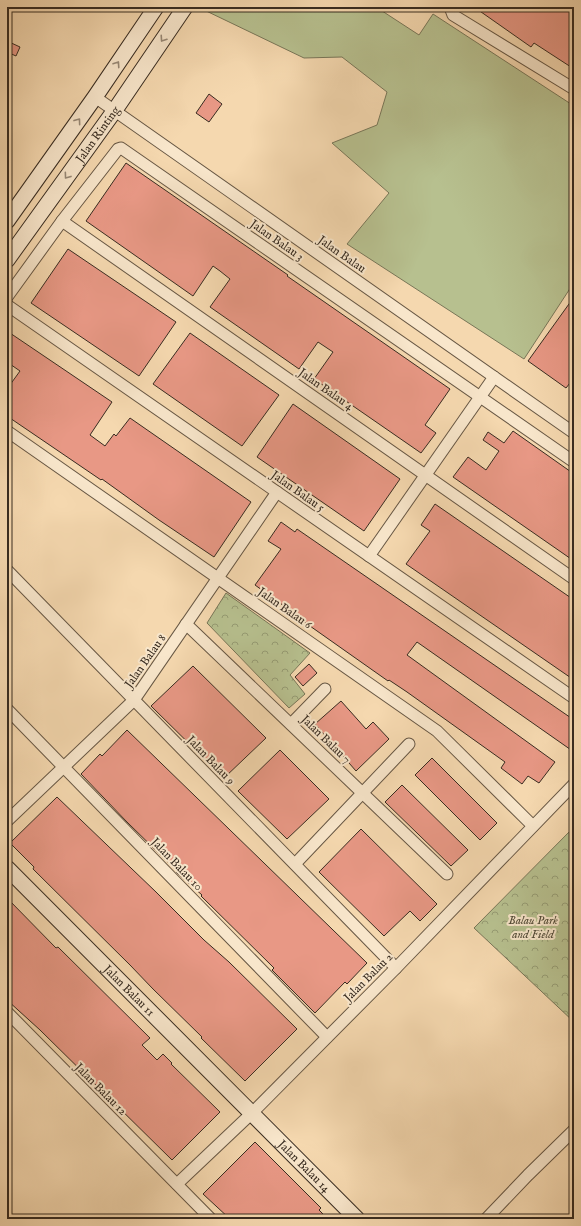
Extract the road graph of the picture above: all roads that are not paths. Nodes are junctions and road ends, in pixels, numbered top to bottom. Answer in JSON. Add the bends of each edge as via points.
{"nodes":[{"id":1,"x":156,"y":7,"type":"edge"},
{"id":2,"x":186,"y":7,"type":"edge"},
{"id":3,"x":450,"y":7,"type":"edge"},
{"id":4,"x":574,"y":89,"type":"edge"},
{"id":5,"x":95,"y":97,"type":"junction"},
{"id":6,"x":115,"y":110,"type":"junction"},
{"id":7,"x":7,"y":221,"type":"edge"},
{"id":8,"x":62,"y":221,"type":"junction"},
{"id":9,"x":7,"y":260,"type":"edge"},
{"id":10,"x":7,"y":297,"type":"edge"},
{"id":11,"x":7,"y":305,"type":"edge"},
{"id":12,"x":494,"y":377,"type":"junction"},
{"id":13,"x":480,"y":397,"type":"junction"},
{"id":14,"x":7,"y":431,"type":"edge"},
{"id":15,"x":574,"y":433,"type":"edge"},
{"id":16,"x":574,"y":462,"type":"edge"},
{"id":17,"x":426,"y":475,"type":"junction"},
{"id":18,"x":277,"y":492,"type":"junction"},
{"id":19,"x":369,"y":556,"type":"junction"},
{"id":20,"x":7,"y":570,"type":"edge"},
{"id":21,"x":218,"y":577,"type":"junction"},
{"id":22,"x":574,"y":579,"type":"edge"},
{"id":23,"x":186,"y":624,"type":"junction"},
{"id":24,"x":325,"y":689,"type":"dead end"},
{"id":25,"x":574,"y":698,"type":"edge"},
{"id":26,"x":134,"y":700,"type":"junction"},
{"id":27,"x":7,"y":710,"type":"edge"},
{"id":28,"x":291,"y":724,"type":"junction"},
{"id":29,"x":409,"y":744,"type":"dead end"},
{"id":30,"x":63,"y":767,"type":"junction"},
{"id":31,"x":574,"y":784,"type":"edge"},
{"id":32,"x":363,"y":793,"type":"junction"},
{"id":33,"x":7,"y":821,"type":"edge"},
{"id":34,"x":533,"y":826,"type":"junction"},
{"id":35,"x":295,"y":864,"type":"junction"},
{"id":36,"x":7,"y":868,"type":"edge"},
{"id":37,"x":448,"y":874,"type":"dead end"},
{"id":38,"x":396,"y":968,"type":"junction"},
{"id":39,"x":7,"y":1012,"type":"edge"},
{"id":40,"x":327,"y":1037,"type":"junction"},
{"id":41,"x":252,"y":1113,"type":"junction"},
{"id":42,"x":574,"y":1130,"type":"edge"},
{"id":43,"x":177,"y":1184,"type":"junction"},
{"id":44,"x":211,"y":1219,"type":"edge"},
{"id":45,"x":357,"y":1219,"type":"edge"},
{"id":46,"x":486,"y":1219,"type":"edge"}],
"edges":[{"from":5,"to":1,"type":"main road","name":"Jalan Rinting","one_way":true},
{"from":2,"to":6,"type":"main road","name":"Jalan Rinting","one_way":true},
{"from":3,"to":4,"type":"street","via":[[453,15]]},
{"from":5,"to":6,"type":"street","name":"Jalan Balau"},
{"from":7,"to":5,"type":"main road","name":"Jalan Rinting","one_way":true},
{"from":6,"to":9,"type":"main road","name":"Jalan Rinting","one_way":true},
{"from":6,"to":12,"type":"street","name":"Jalan Balau"},
{"from":8,"to":10,"type":"street","name":"Jalan Balau 3"},
{"from":8,"to":13,"type":"street","name":"Jalan Balau 3","via":[[121,148]]},
{"from":8,"to":17,"type":"street","name":"Jalan Balau 4"},
{"from":11,"to":18,"type":"street","name":"Jalan Balau 5"},
{"from":12,"to":13,"type":"street"},
{"from":12,"to":15,"type":"street","name":"Jalan Balau"},
{"from":13,"to":16,"type":"street","name":"Jalan Balau 3"},
{"from":13,"to":17,"type":"street"},
{"from":14,"to":21,"type":"street","name":"Jalan Balau 6"},
{"from":17,"to":19,"type":"street"},
{"from":17,"to":22,"type":"street","name":"Jalan Balau 4"},
{"from":18,"to":19,"type":"street","name":"Jalan Balau 5"},
{"from":18,"to":21,"type":"street","name":"Jalan Balau 8"},
{"from":19,"to":25,"type":"street","name":"Jalan Balau 5"},
{"from":20,"to":26,"type":"street","name":"Jalan Balau 9"},
{"from":21,"to":23,"type":"street","name":"Jalan Balau 8"},
{"from":21,"to":34,"type":"street","name":"Jalan Balau 6","via":[[437,731]]},
{"from":23,"to":26,"type":"street","name":"Jalan Balau 8"},
{"from":23,"to":28,"type":"street","name":"Jalan Balau 7"},
{"from":24,"to":28,"type":"street"},
{"from":26,"to":30,"type":"street","name":"Jalan Balau 8"},
{"from":26,"to":35,"type":"street","name":"Jalan Balau 9"},
{"from":27,"to":30,"type":"street","name":"Jalan Balau 10"},
{"from":28,"to":32,"type":"street","name":"Jalan Balau 7"},
{"from":29,"to":32,"type":"street"},
{"from":30,"to":33,"type":"street","name":"Jalan Balau 8"},
{"from":30,"to":40,"type":"street","name":"Jalan Balau 10"},
{"from":31,"to":34,"type":"street","name":"Jalan Balau 2"},
{"from":32,"to":35,"type":"street"},
{"from":32,"to":37,"type":"street","name":"Jalan Balau 7"},
{"from":34,"to":38,"type":"street","name":"Jalan Balau 2"},
{"from":35,"to":38,"type":"street","name":"Jalan Balau 9"},
{"from":36,"to":41,"type":"main road","name":"Jalan Balau 11"},
{"from":38,"to":40,"type":"street","name":"Jalan Balau 2"},
{"from":39,"to":43,"type":"street","name":"Jalan Balau 12"},
{"from":40,"to":41,"type":"street","name":"Jalan Balau 2"},
{"from":41,"to":43,"type":"street","name":"Jalan Balau 2"},
{"from":41,"to":45,"type":"main road","name":"Jalan Balau 14"},
{"from":42,"to":46,"type":"street"},
{"from":43,"to":44,"type":"street","name":"Jalan Balau 12"}]}
